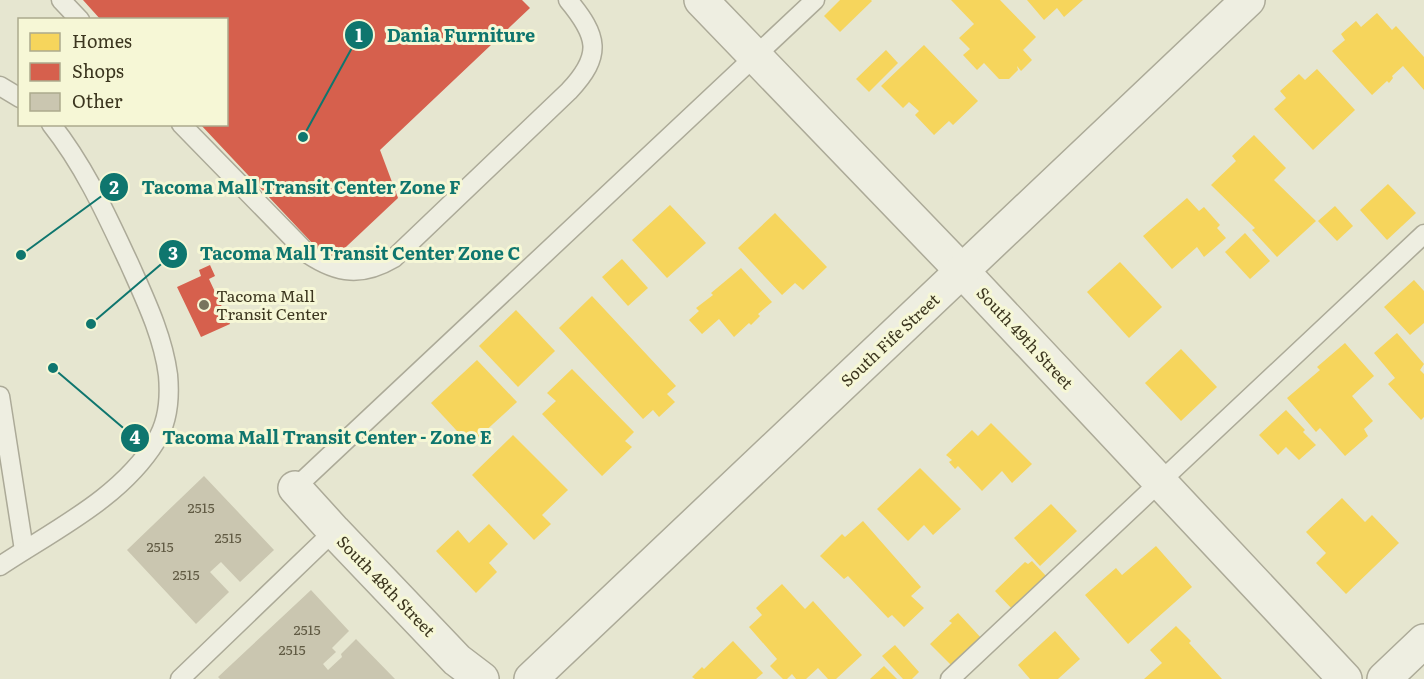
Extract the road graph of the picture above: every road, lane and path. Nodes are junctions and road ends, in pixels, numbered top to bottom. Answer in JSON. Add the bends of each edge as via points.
{"nodes":[{"id":1,"x":61,"y":0,"type":"edge"},
{"id":2,"x":568,"y":0,"type":"edge"},
{"id":3,"x":702,"y":0,"type":"edge"},
{"id":4,"x":815,"y":0,"type":"edge"},
{"id":5,"x":1248,"y":0,"type":"edge"},
{"id":6,"x":78,"y":18,"type":"edge"},
{"id":7,"x":756,"y":56,"type":"junction"},
{"id":8,"x":0,"y":86,"type":"edge"},
{"id":9,"x":18,"y":97,"type":"edge"},
{"id":10,"x":53,"y":126,"type":"edge"},
{"id":11,"x":183,"y":126,"type":"edge"},
{"id":12,"x":1424,"y":234,"type":"edge"},
{"id":13,"x":963,"y":272,"type":"junction"},
{"id":14,"x":0,"y":396,"type":"edge"},
{"id":15,"x":1159,"y":481,"type":"junction"},
{"id":16,"x":295,"y":488,"type":"joint"},
{"id":17,"x":334,"y":531,"type":"junction"},
{"id":18,"x":24,"y":550,"type":"junction"},
{"id":19,"x":0,"y":566,"type":"edge"},
{"id":20,"x":1424,"y":641,"type":"edge"},
{"id":21,"x":180,"y":679,"type":"edge"},
{"id":22,"x":482,"y":679,"type":"edge"},
{"id":23,"x":531,"y":679,"type":"edge"},
{"id":24,"x":950,"y":679,"type":"edge"},
{"id":25,"x":1345,"y":679,"type":"edge"},
{"id":26,"x":1384,"y":679,"type":"edge"}],
"edges":[{"from":1,"to":6,"type":"lane"},
{"from":2,"to":11,"type":"lane","via":[[591,36],[588,68],[569,91],[383,265],[346,271],[308,254]]},
{"from":3,"to":7,"type":"street","name":"South 49th Street"},
{"from":4,"to":7,"type":"lane"},
{"from":5,"to":13,"type":"street","name":"South Fife Street"},
{"from":7,"to":13,"type":"street","name":"South 49th Street"},
{"from":7,"to":16,"type":"lane"},
{"from":8,"to":9,"type":"lane"},
{"from":10,"to":18,"type":"lane","via":[[97,194],[137,281],[161,346],[168,375],[168,398],[165,423],[157,440],[128,476]]},
{"from":12,"to":15,"type":"lane"},
{"from":13,"to":15,"type":"street","name":"South 49th Street"},
{"from":13,"to":23,"type":"street","name":"South Fife Street"},
{"from":14,"to":18,"type":"lane"},
{"from":15,"to":24,"type":"lane"},
{"from":15,"to":25,"type":"street","name":"South 49th Street"},
{"from":16,"to":17,"type":"street","name":"South 48th Street"},
{"from":17,"to":21,"type":"lane"},
{"from":17,"to":22,"type":"street","name":"South 48th Street","via":[[458,660]]},
{"from":18,"to":19,"type":"lane"},
{"from":20,"to":26,"type":"street"}]}
